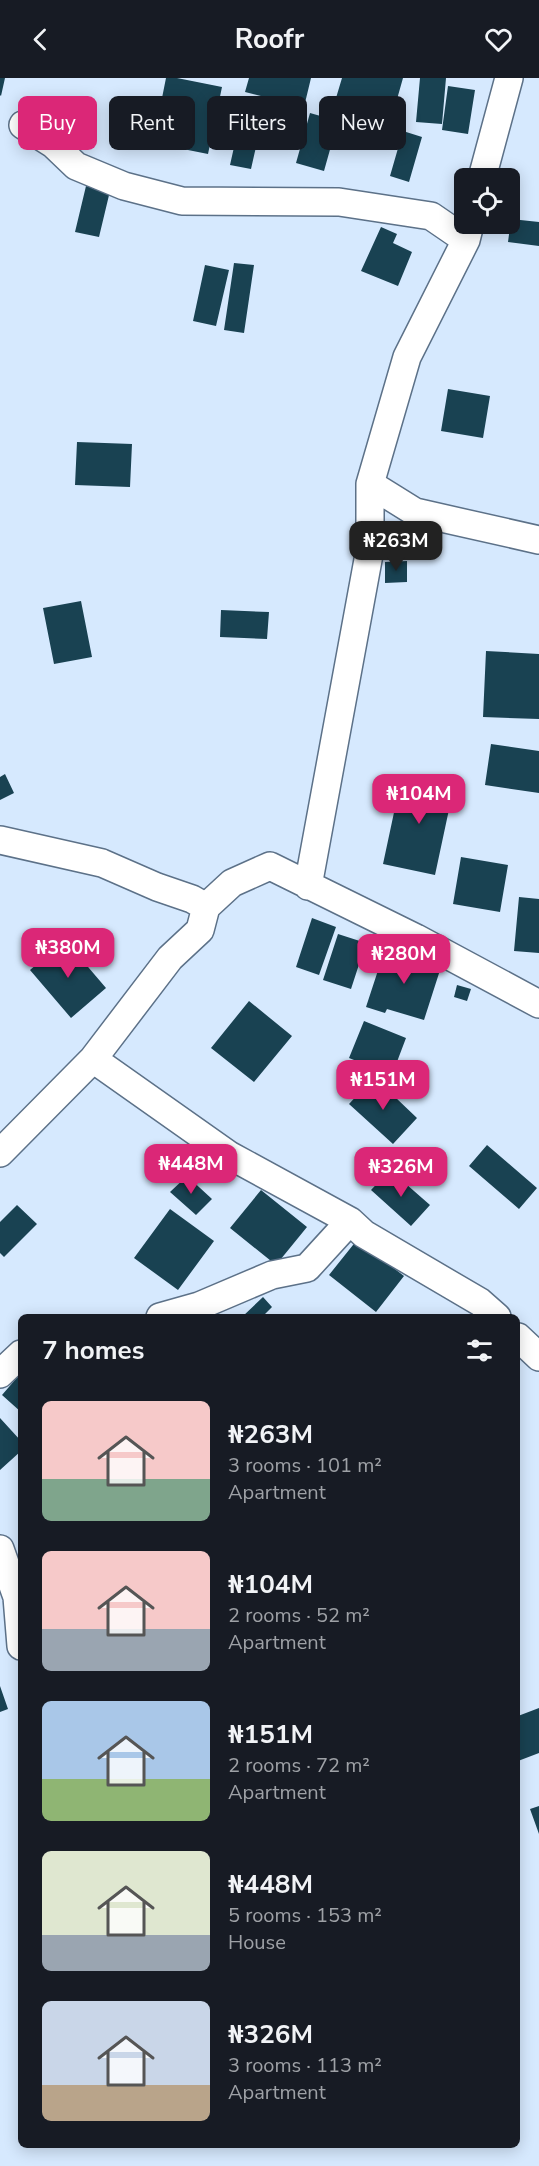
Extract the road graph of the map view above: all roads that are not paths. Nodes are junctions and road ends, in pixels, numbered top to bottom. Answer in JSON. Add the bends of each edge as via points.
{"nodes":[{"id":1,"x":509,"y":78,"type":"edge"},
{"id":2,"x":59,"y":150,"type":"edge"},
{"id":3,"x":485,"y":168,"type":"edge"},
{"id":4,"x":454,"y":226,"type":"edge"},
{"id":5,"x":467,"y":234,"type":"edge"},
{"id":6,"x":370,"y":484,"type":"junction"},
{"id":7,"x":539,"y":540,"type":"edge"},
{"id":8,"x":0,"y":840,"type":"edge"},
{"id":9,"x":308,"y":886,"type":"junction"},
{"id":10,"x":206,"y":907,"type":"junction"},
{"id":11,"x":539,"y":1004,"type":"edge"},
{"id":12,"x":93,"y":1059,"type":"junction"},
{"id":13,"x":0,"y":1153,"type":"edge"},
{"id":14,"x":350,"y":1221,"type":"junction"},
{"id":15,"x":171,"y":1314,"type":"edge"},
{"id":16,"x":494,"y":1314,"type":"edge"},
{"id":17,"x":520,"y":1339,"type":"edge"},
{"id":18,"x":18,"y":1357,"type":"edge"},
{"id":19,"x":539,"y":1357,"type":"edge"},
{"id":20,"x":0,"y":1374,"type":"edge"},
{"id":21,"x":0,"y":1549,"type":"edge"},
{"id":22,"x":18,"y":1609,"type":"edge"}],
"edges":[{"from":1,"to":3,"type":"street"},
{"from":2,"to":4,"type":"street","via":[[76,166],[124,186],[182,201],[339,202],[431,216]]},
{"from":5,"to":6,"type":"street","via":[[407,357]]},
{"from":6,"to":7,"type":"street","via":[[415,512]]},
{"from":6,"to":9,"type":"street","via":[[370,549]]},
{"from":8,"to":10,"type":"street","via":[[102,863]]},
{"from":9,"to":10,"type":"street","via":[[270,866],[232,883]]},
{"from":9,"to":11,"type":"street"},
{"from":10,"to":12,"type":"street","via":[[200,930],[170,958]]},
{"from":12,"to":13,"type":"street"},
{"from":12,"to":14,"type":"street","via":[[228,1155]]},
{"from":14,"to":15,"type":"street","via":[[307,1268],[272,1275]]},
{"from":14,"to":16,"type":"street","via":[[364,1234],[480,1302]]},
{"from":17,"to":19,"type":"street"},
{"from":18,"to":20,"type":"street"},
{"from":21,"to":22,"type":"street"}]}
